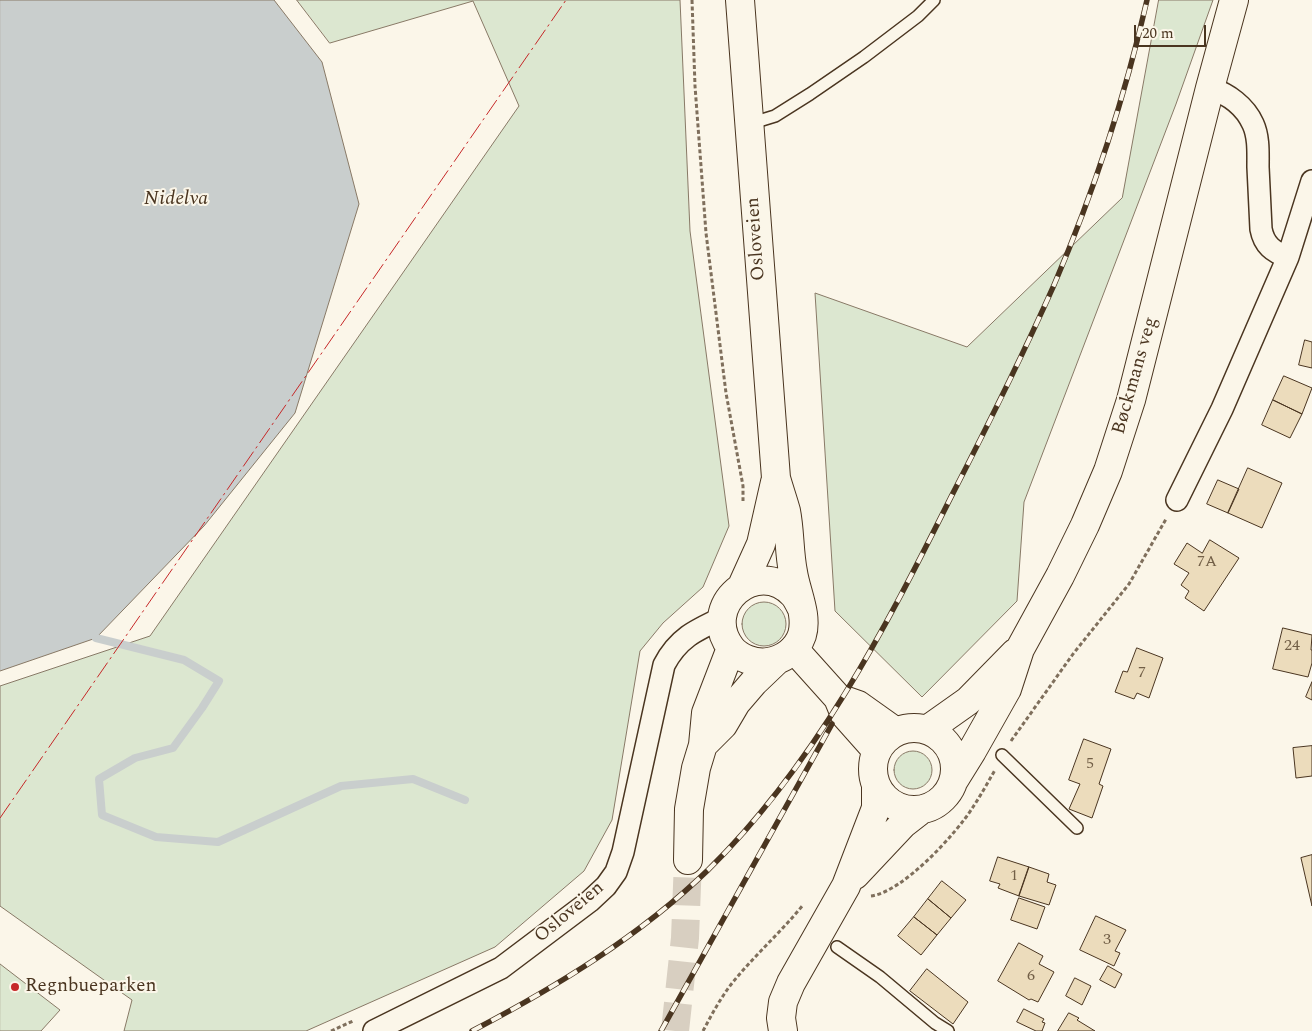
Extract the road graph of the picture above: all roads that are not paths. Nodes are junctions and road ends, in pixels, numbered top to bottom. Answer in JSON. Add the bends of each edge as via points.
{"nodes":[{"id":1,"x":740,"y":0,"type":"edge"},
{"id":2,"x":934,"y":0,"type":"edge"},
{"id":3,"x":1234,"y":0,"type":"edge"},
{"id":4,"x":1210,"y":88,"type":"junction"},
{"id":5,"x":750,"y":124,"type":"junction"},
{"id":6,"x":1312,"y":181,"type":"edge"},
{"id":7,"x":1288,"y":258,"type":"junction"},
{"id":8,"x":776,"y":478,"type":"junction"},
{"id":9,"x":1177,"y":500,"type":"road end"},
{"id":10,"x":742,"y":586,"type":"junction"},
{"id":11,"x":801,"y":607,"type":"junction"},
{"id":12,"x":722,"y":618,"type":"junction"},
{"id":13,"x":731,"y":648,"type":"junction"},
{"id":14,"x":1020,"y":649,"type":"junction"},
{"id":15,"x":785,"y":655,"type":"junction"},
{"id":16,"x":838,"y":698,"type":"junction"},
{"id":17,"x":927,"y":730,"type":"junction"},
{"id":18,"x":896,"y":732,"type":"junction"},
{"id":19,"x":703,"y":745,"type":"junction"},
{"id":20,"x":877,"y":751,"type":"junction"},
{"id":21,"x":1002,"y":755,"type":"road end"},
{"id":22,"x":954,"y":780,"type":"junction"},
{"id":23,"x":876,"y":786,"type":"junction"},
{"id":24,"x":921,"y":810,"type":"junction"},
{"id":25,"x":1077,"y":828,"type":"dead end"},
{"id":26,"x":688,"y":860,"type":"tunnel mouth"},
{"id":27,"x":856,"y":891,"type":"junction"},
{"id":28,"x":837,"y":947,"type":"dead end"},
{"id":29,"x":366,"y":1025,"type":"edge"},
{"id":30,"x":783,"y":1031,"type":"edge"},
{"id":31,"x":948,"y":1031,"type":"edge"}],
"edges":[{"from":1,"to":5,"type":"main road","name":"Osloveien"},
{"from":2,"to":5,"type":"lane","via":[[864,57],[810,94],[775,116]]},
{"from":3,"to":4,"type":"main road","name":"Bøckmans veg"},
{"from":4,"to":7,"type":"street","via":[[1236,102],[1254,126],[1263,240],[1270,249]]},
{"from":4,"to":14,"type":"main road","name":"Bøckmans veg","via":[[1131,400],[1111,462],[1085,525]]},
{"from":5,"to":8,"type":"main road","name":"Osloveien"},
{"from":6,"to":7,"type":"street"},
{"from":7,"to":9,"type":"street","via":[[1222,409]]},
{"from":8,"to":10,"type":"main road","name":"Osloveien","via":[[761,544]]},
{"from":8,"to":11,"type":"main road","name":"Osloveien","via":[[786,512],[793,573]]},
{"from":10,"to":11,"type":"main road","via":[[755,581],[782,585],[794,594]]},
{"from":10,"to":12,"type":"main road","via":[[728,600]]},
{"from":11,"to":15,"type":"main road","via":[[804,621],[802,636]]},
{"from":12,"to":13,"type":"main road","via":[[724,634]]},
{"from":12,"to":29,"type":"street","name":"Osloveien","via":[[679,642],[664,665],[623,852],[616,872],[606,886],[501,968]]},
{"from":13,"to":15,"type":"main road","via":[[754,662],[765,663]]},
{"from":13,"to":19,"type":"main road","via":[[706,714]]},
{"from":14,"to":17,"type":"main road","name":"Bøckmans veg","via":[[968,701]]},
{"from":14,"to":22,"type":"main road","name":"Bøckmans veg","via":[[1007,689]]},
{"from":15,"to":16,"type":"main road"},
{"from":15,"to":19,"type":"main road","via":[[754,682]]},
{"from":16,"to":18,"type":"main road","via":[[858,705]]},
{"from":16,"to":20,"type":"main road","via":[[845,715]]},
{"from":17,"to":18,"type":"main road","via":[[912,728]]},
{"from":17,"to":22,"type":"main road","via":[[941,737],[950,749],[955,764]]},
{"from":18,"to":20,"type":"main road"},
{"from":19,"to":26,"type":"main road","via":[[689,809]]},
{"from":20,"to":23,"type":"main road","via":[[873,768]]},
{"from":21,"to":25,"type":"lane"},
{"from":22,"to":24,"type":"main road","via":[[936,804]]},
{"from":23,"to":24,"type":"main road","via":[[891,803]]},
{"from":23,"to":27,"type":"main road","via":[[876,808]]},
{"from":24,"to":27,"type":"main road","via":[[904,824]]},
{"from":27,"to":30,"type":"main road","via":[[791,982],[783,1002]]},
{"from":28,"to":31,"type":"lane"}]}
